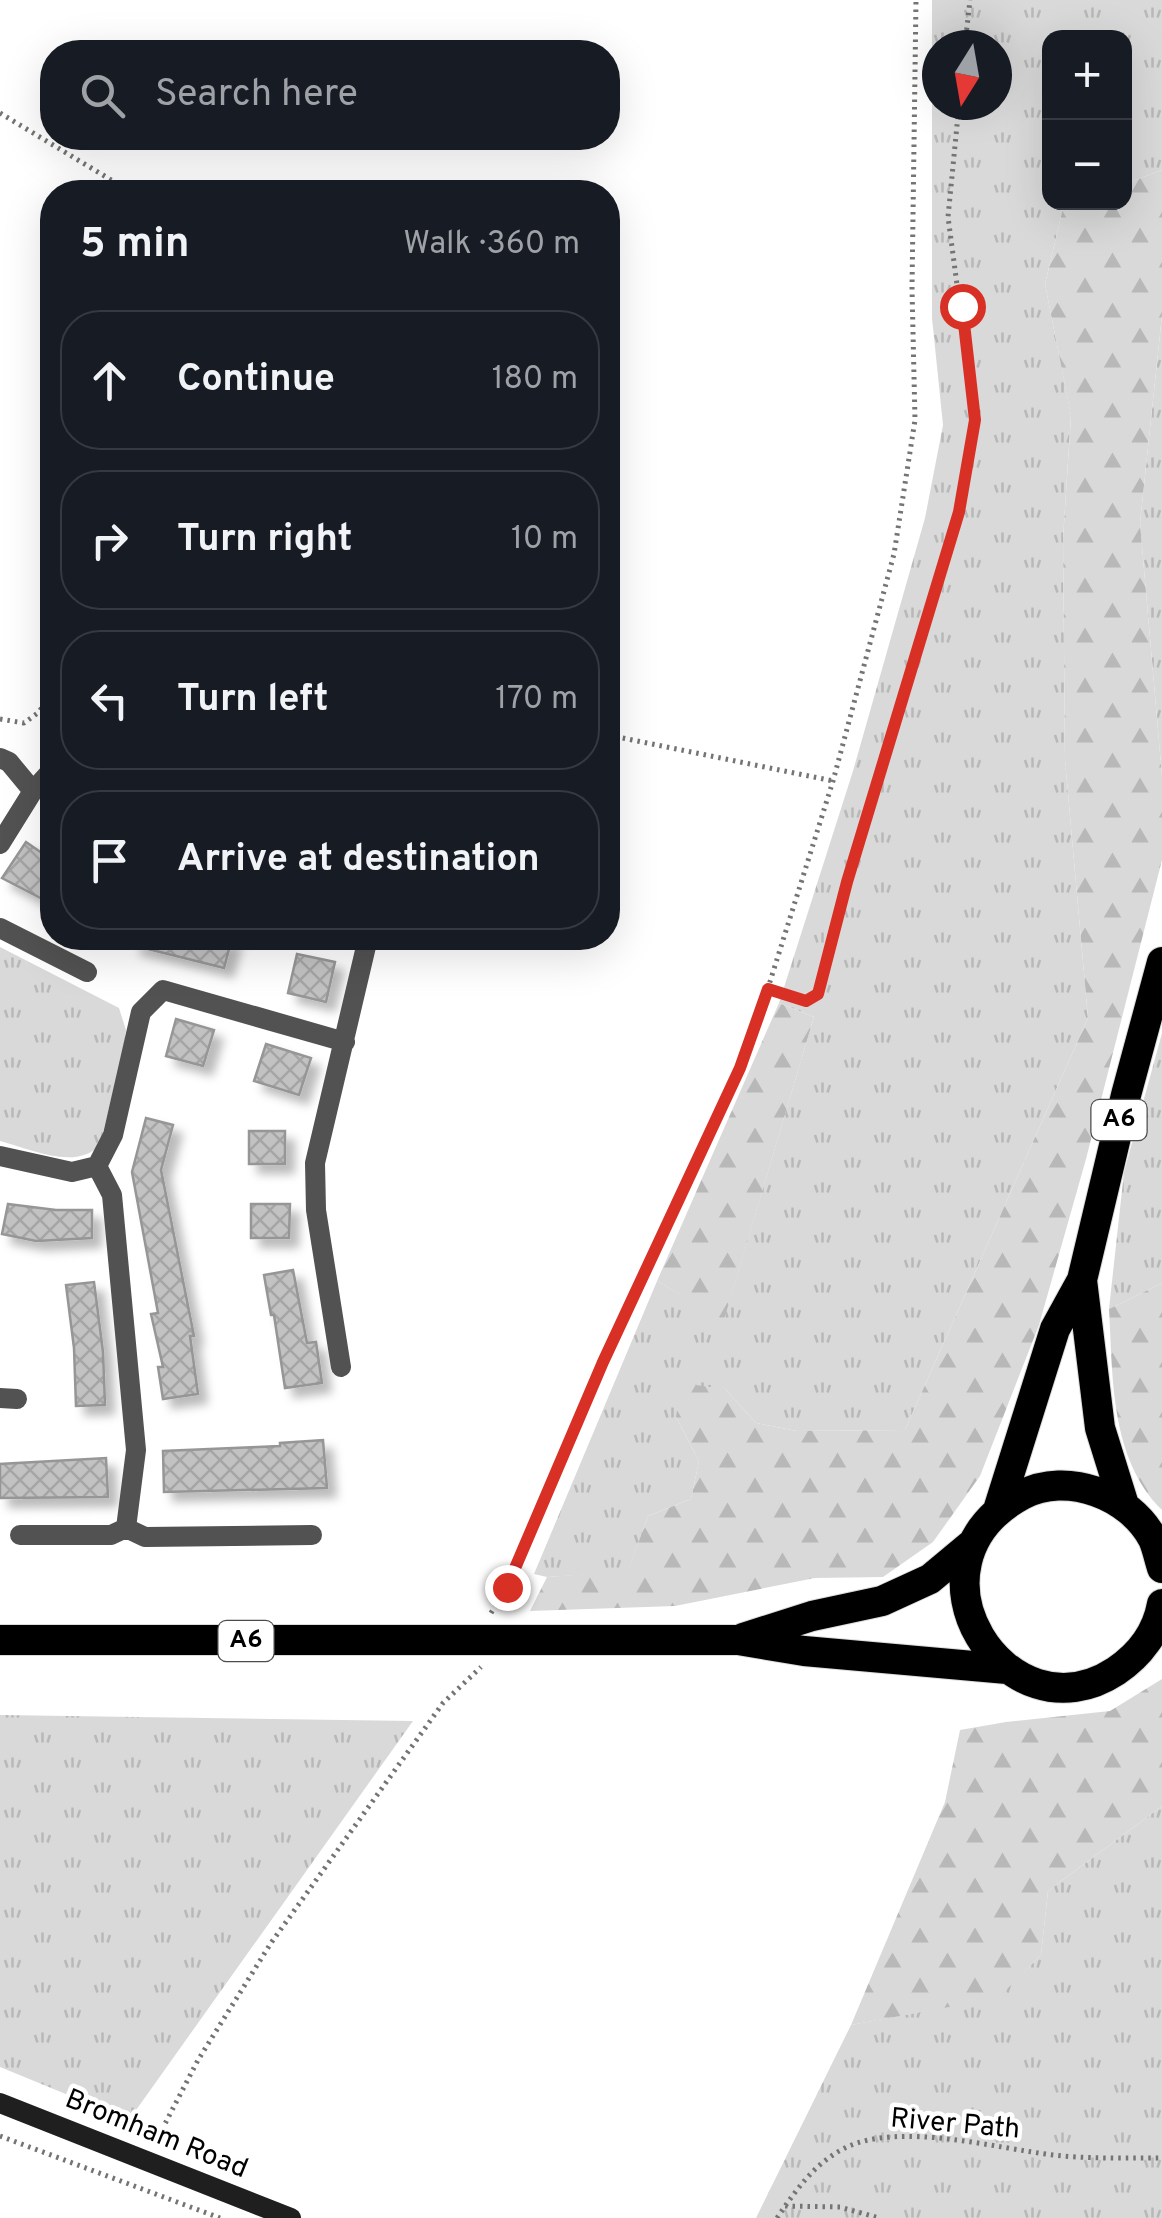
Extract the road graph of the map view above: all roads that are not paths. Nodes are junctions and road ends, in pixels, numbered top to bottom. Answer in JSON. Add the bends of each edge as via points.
{"nodes":[{"id":1,"x":0,"y":758,"type":"edge"},
{"id":2,"x":40,"y":783,"type":"edge"},
{"id":3,"x":33,"y":791,"type":"junction"},
{"id":4,"x":0,"y":844,"type":"edge"},
{"id":5,"x":0,"y":928,"type":"edge"},
{"id":6,"x":40,"y":948,"type":"edge"},
{"id":7,"x":44,"y":950,"type":"edge"},
{"id":8,"x":365,"y":950,"type":"edge"},
{"id":9,"x":1162,"y":962,"type":"edge"},
{"id":10,"x":88,"y":972,"type":"dead end"},
{"id":11,"x":344,"y":1042,"type":"junction"},
{"id":12,"x":0,"y":1156,"type":"edge"},
{"id":13,"x":97,"y":1166,"type":"junction"},
{"id":14,"x":1082,"y":1280,"type":"junction"},
{"id":15,"x":340,"y":1368,"type":"dead end"},
{"id":16,"x":1124,"y":1505,"type":"junction"},
{"id":17,"x":998,"y":1510,"type":"junction"},
{"id":18,"x":126,"y":1528,"type":"junction"},
{"id":19,"x":20,"y":1535,"type":"dead end"},
{"id":20,"x":312,"y":1535,"type":"dead end"},
{"id":21,"x":972,"y":1544,"type":"junction"},
{"id":22,"x":1160,"y":1552,"type":"edge"},
{"id":23,"x":1162,"y":1604,"type":"edge"},
{"id":24,"x":1155,"y":1638,"type":"edge"},
{"id":25,"x":0,"y":1640,"type":"edge"},
{"id":26,"x":738,"y":1640,"type":"junction"},
{"id":27,"x":1008,"y":1668,"type":"junction"},
{"id":28,"x":0,"y":2102,"type":"edge"},
{"id":29,"x":291,"y":2218,"type":"edge"}],
"edges":[{"from":1,"to":3,"type":"street"},
{"from":2,"to":3,"type":"street"},
{"from":3,"to":4,"type":"street"},
{"from":5,"to":6,"type":"street"},
{"from":7,"to":10,"type":"street"},
{"from":8,"to":11,"type":"street"},
{"from":9,"to":14,"type":"highway","number":"A6"},
{"from":11,"to":13,"type":"street","via":[[163,990],[141,1012],[113,1135]]},
{"from":11,"to":15,"type":"street","via":[[314,1163]]},
{"from":12,"to":13,"type":"street","via":[[72,1172]]},
{"from":13,"to":18,"type":"street","via":[[112,1195],[136,1450]]},
{"from":14,"to":16,"type":"highway","number":"A6","via":[[1100,1428]]},
{"from":14,"to":17,"type":"highway","number":"A6","via":[[1055,1328]]},
{"from":16,"to":17,"type":"highway","via":[[1094,1490],[1060,1486],[1027,1492]]},
{"from":16,"to":22,"type":"highway"},
{"from":17,"to":21,"type":"highway"},
{"from":18,"to":19,"type":"street","via":[[112,1536]]},
{"from":18,"to":20,"type":"street","via":[[145,1537]]},
{"from":21,"to":26,"type":"highway","number":"A6","via":[[930,1579],[882,1601]]},
{"from":21,"to":27,"type":"highway","via":[[964,1599],[986,1650]]},
{"from":23,"to":24,"type":"highway"},
{"from":24,"to":27,"type":"highway","via":[[1108,1676],[1084,1684],[1031,1681]]},
{"from":25,"to":26,"type":"highway","number":"A6"},
{"from":26,"to":27,"type":"highway","number":"A6"},
{"from":28,"to":29,"type":"street","name":"Bromham Road"}]}
